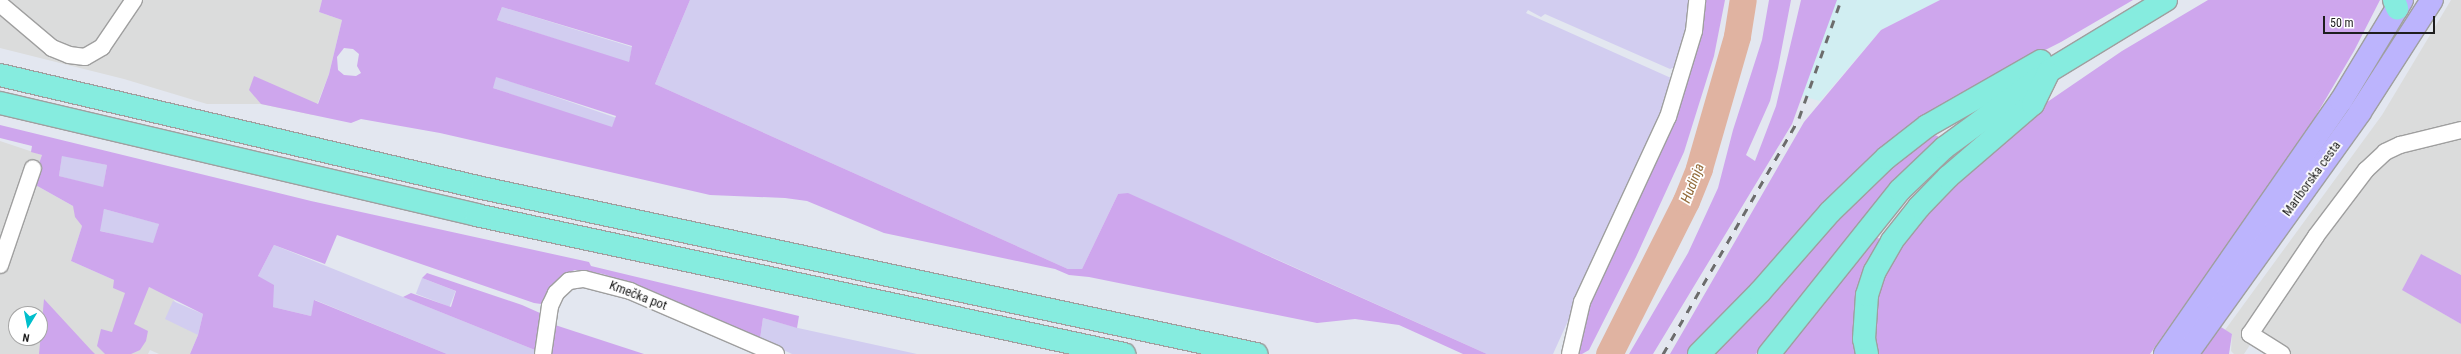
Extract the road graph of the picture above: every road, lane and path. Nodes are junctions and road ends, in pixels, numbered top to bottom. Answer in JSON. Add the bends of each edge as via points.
{"nodes":[{"id":1,"x":134,"y":0,"type":"edge"},
{"id":2,"x":1697,"y":0,"type":"edge"},
{"id":3,"x":2166,"y":0,"type":"edge"},
{"id":4,"x":2432,"y":0,"type":"edge"},
{"id":5,"x":2398,"y":3,"type":"edge"},
{"id":6,"x":0,"y":4,"type":"edge"},
{"id":7,"x":2073,"y":56,"type":"junction"},
{"id":8,"x":2049,"y":71,"type":"junction"},
{"id":9,"x":0,"y":75,"type":"edge"},
{"id":10,"x":0,"y":103,"type":"edge"},
{"id":11,"x":2461,"y":130,"type":"edge"},
{"id":12,"x":33,"y":168,"type":"dead end"},
{"id":13,"x":0,"y":265,"type":"edge"},
{"id":14,"x":543,"y":354,"type":"edge"},
{"id":15,"x":776,"y":354,"type":"edge"},
{"id":16,"x":1124,"y":354,"type":"edge"},
{"id":17,"x":1256,"y":354,"type":"edge"},
{"id":18,"x":1570,"y":354,"type":"edge"},
{"id":19,"x":1699,"y":354,"type":"edge"},
{"id":20,"x":1769,"y":354,"type":"edge"},
{"id":21,"x":1867,"y":354,"type":"edge"},
{"id":22,"x":2165,"y":354,"type":"edge"},
{"id":23,"x":2186,"y":354,"type":"edge"},
{"id":24,"x":2282,"y":354,"type":"edge"}],
"edges":[{"from":1,"to":6,"type":"street","via":[[102,47],[85,57],[69,55],[52,48]]},
{"from":2,"to":18,"type":"street","via":[[1694,31],[1668,117],[1582,302]]},
{"from":3,"to":7,"type":"highway"},
{"from":4,"to":23,"type":"main road","name":"Mariborska cesta","via":[[2360,112]]},
{"from":5,"to":22,"type":"main road","name":"Mariborska cesta","via":[[2341,102]]},
{"from":7,"to":8,"type":"highway"},
{"from":7,"to":19,"type":"highway","via":[[2046,58],[1927,126],[1886,158],[1830,212],[1760,292]]},
{"from":8,"to":20,"type":"highway","via":[[1944,148],[1900,190]]},
{"from":8,"to":21,"type":"highway","via":[[2033,104],[1948,177],[1919,207],[1892,241],[1875,271],[1867,295],[1864,331]]},
{"from":9,"to":17,"type":"highway","via":[[482,188]]},
{"from":10,"to":16,"type":"highway","via":[[476,215]]},
{"from":11,"to":24,"type":"street","via":[[2400,145],[2385,152],[2366,170],[2316,236],[2250,334]]},
{"from":12,"to":13,"type":"street"},
{"from":14,"to":15,"type":"street","name":"Kmečka pot","via":[[550,306],[556,292],[569,281],[584,279],[630,290]]}]}
